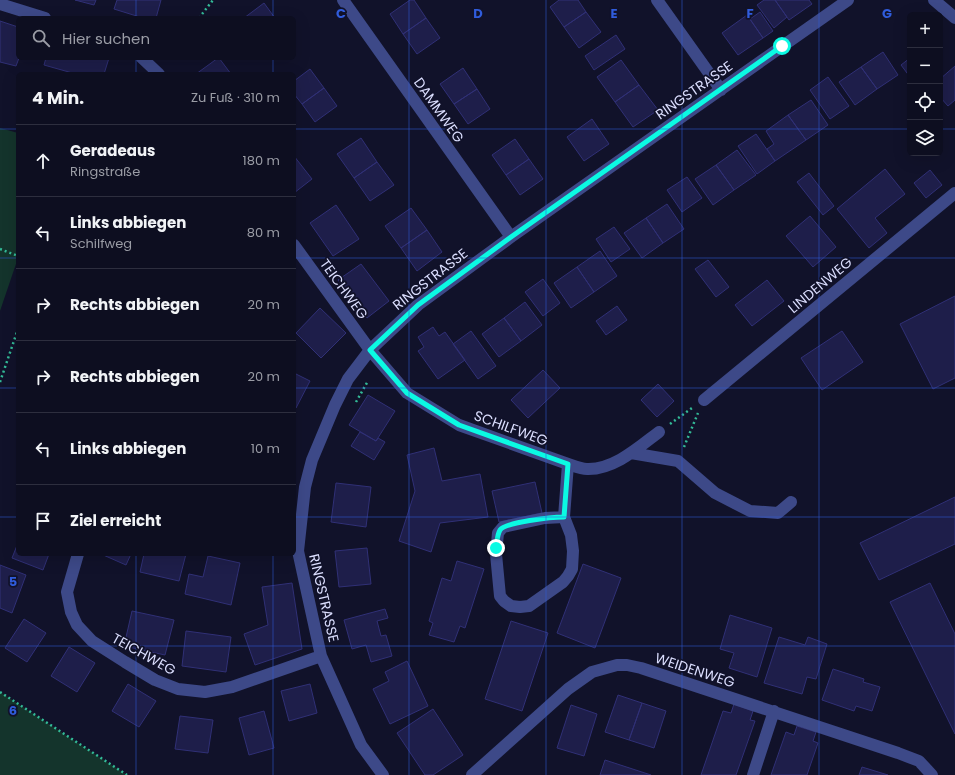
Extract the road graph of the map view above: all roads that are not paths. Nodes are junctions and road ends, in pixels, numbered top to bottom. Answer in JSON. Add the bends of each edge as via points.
{"nodes":[{"id":1,"x":343,"y":0,"type":"edge"},
{"id":2,"x":657,"y":0,"type":"edge"},
{"id":3,"x":848,"y":0,"type":"edge"},
{"id":4,"x":934,"y":0,"type":"edge"},
{"id":5,"x":0,"y":4,"type":"edge"},
{"id":6,"x":39,"y":16,"type":"edge"},
{"id":7,"x":955,"y":18,"type":"edge"},
{"id":8,"x":144,"y":60,"type":"edge"},
{"id":9,"x":156,"y":71,"type":"edge"},
{"id":10,"x":721,"y":90,"type":"junction"},
{"id":11,"x":955,"y":193,"type":"edge"},
{"id":12,"x":511,"y":237,"type":"junction"},
{"id":13,"x":296,"y":248,"type":"edge"},
{"id":14,"x":370,"y":350,"type":"junction"},
{"id":15,"x":704,"y":400,"type":"road end"},
{"id":16,"x":659,"y":432,"type":"road end"},
{"id":17,"x":631,"y":453,"type":"junction"},
{"id":18,"x":568,"y":464,"type":"junction"},
{"id":19,"x":791,"y":502,"type":"dead end"},
{"id":20,"x":564,"y":517,"type":"junction"},
{"id":21,"x":296,"y":551,"type":"edge"},
{"id":22,"x":77,"y":556,"type":"edge"},
{"id":23,"x":322,"y":656,"type":"junction"},
{"id":24,"x":774,"y":711,"type":"junction"},
{"id":25,"x":384,"y":775,"type":"edge"},
{"id":26,"x":472,"y":775,"type":"edge"},
{"id":27,"x":753,"y":775,"type":"edge"},
{"id":28,"x":932,"y":775,"type":"edge"}],
"edges":[{"from":1,"to":12,"type":"street","name":"DAMMWEG"},
{"from":2,"to":10,"type":"street"},
{"from":3,"to":10,"type":"street","name":"RINGSTRASSE"},
{"from":4,"to":7,"type":"street"},
{"from":5,"to":6,"type":"street"},
{"from":8,"to":9,"type":"street"},
{"from":10,"to":12,"type":"street","name":"RINGSTRASSE"},
{"from":11,"to":15,"type":"street","name":"LINDENWEG"},
{"from":12,"to":14,"type":"street","name":"RINGSTRASSE","via":[[418,305]]},
{"from":13,"to":14,"type":"street","name":"TEICHWEG"},
{"from":14,"to":18,"type":"street","name":"SCHILFWEG","via":[[407,393],[459,425]]},
{"from":14,"to":21,"type":"street","name":"RINGSTRASSE","via":[[345,386],[312,460],[305,488]]},
{"from":16,"to":17,"type":"street","name":"SCHILFWEG"},
{"from":17,"to":18,"type":"street","name":"SCHILFWEG","via":[[610,465],[587,469]]},
{"from":17,"to":19,"type":"street","via":[[678,461],[715,493],[750,511],[778,513]]},
{"from":18,"to":20,"type":"street"},
{"from":20,"to":20,"type":"street","via":[[572,535],[572,569],[568,576],[529,606],[511,606],[504,602],[500,596],[496,554],[500,530],[503,527],[544,518]]},
{"from":21,"to":23,"type":"street","name":"RINGSTRASSE"},
{"from":22,"to":23,"type":"street","name":"TEICHWEG","via":[[67,592],[71,612],[77,624],[92,641],[155,680],[178,690],[206,692],[232,687]]},
{"from":23,"to":25,"type":"street","name":"RINGSTRASSE","via":[[361,745]]},
{"from":24,"to":26,"type":"street","name":"WEIDENWEG","via":[[641,668],[617,664],[592,672],[568,689]]},
{"from":24,"to":27,"type":"street"},
{"from":24,"to":28,"type":"street","name":"WEIDENWEG","via":[[919,761]]}]}
